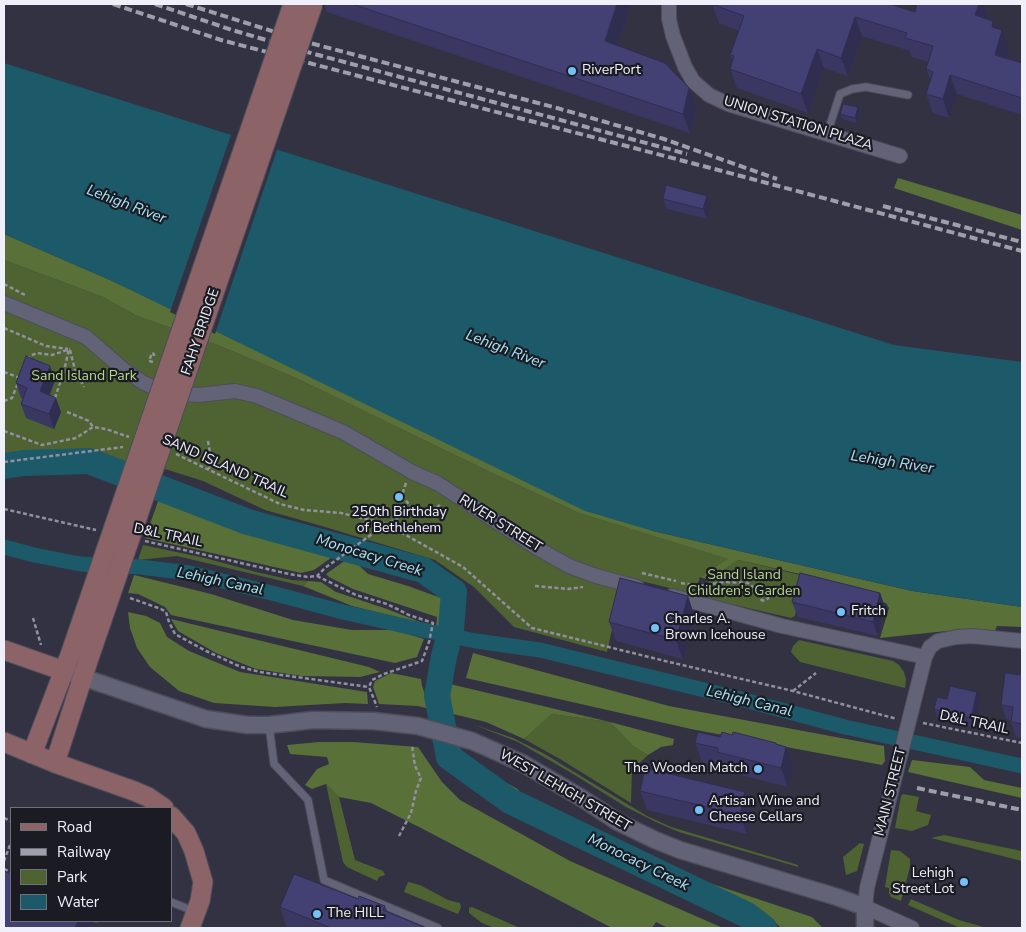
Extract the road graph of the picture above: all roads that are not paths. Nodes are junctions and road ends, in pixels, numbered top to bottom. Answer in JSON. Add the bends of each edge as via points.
{"nodes":[{"id":1,"x":293,"y":4,"type":"edge"},
{"id":2,"x":313,"y":4,"type":"edge"},
{"id":3,"x":669,"y":4,"type":"edge"},
{"id":4,"x":908,"y":95,"type":"dead end"},
{"id":5,"x":827,"y":134,"type":"junction"},
{"id":6,"x":900,"y":156,"type":"dead end"},
{"id":7,"x":4,"y":303,"type":"edge"},
{"id":8,"x":1022,"y":641,"type":"edge"},
{"id":9,"x":4,"y":650,"type":"edge"},
{"id":10,"x":925,"y":657,"type":"junction"},
{"id":11,"x":67,"y":663,"type":"junction"},
{"id":12,"x":86,"y":669,"type":"junction"},
{"id":13,"x":269,"y":725,"type":"junction"},
{"id":14,"x":4,"y":742,"type":"edge"},
{"id":15,"x":32,"y":754,"type":"junction"},
{"id":16,"x":55,"y":763,"type":"junction"},
{"id":17,"x":163,"y":807,"type":"edge"},
{"id":18,"x":172,"y":817,"type":"edge"},
{"id":19,"x":172,"y":903,"type":"edge"},
{"id":20,"x":865,"y":907,"type":"junction"},
{"id":21,"x":193,"y":920,"type":"edge"},
{"id":22,"x":438,"y":928,"type":"edge"},
{"id":23,"x":865,"y":928,"type":"edge"},
{"id":24,"x":912,"y":928,"type":"edge"}],
"edges":[{"from":1,"to":11,"type":"main road","name":"FAHY BRIDGE","bridge":true},
{"from":2,"to":12,"type":"main road","name":"FAHY BRIDGE","bridge":true},
{"from":3,"to":5,"type":"street","name":"UNION STATION PLAZA","via":[[669,19],[682,61],[693,82],[728,104]]},
{"from":4,"to":5,"type":"lane","via":[[866,87],[840,94]]},
{"from":5,"to":6,"type":"street","name":"UNION STATION PLAZA"},
{"from":7,"to":10,"type":"street","name":"RIVER STREET","via":[[86,338],[124,370],[166,393],[199,395],[235,391],[257,396],[343,432],[437,483],[569,566],[601,578],[782,626]]},
{"from":8,"to":10,"type":"street","via":[[957,637],[938,641]]},
{"from":9,"to":11,"type":"main road"},
{"from":10,"to":20,"type":"street","name":"MAIN STREET"},
{"from":11,"to":12,"type":"street","name":"WEST LEHIGH STREET"},
{"from":11,"to":15,"type":"main road","name":"FAHY BRIDGE"},
{"from":12,"to":13,"type":"street","name":"WEST LEHIGH STREET","via":[[206,719]]},
{"from":12,"to":16,"type":"main road","name":"FAHY BRIDGE"},
{"from":13,"to":20,"type":"street","name":"WEST LEHIGH STREET","via":[[313,720],[384,722],[418,726],[472,741],[522,763],[618,822],[655,840]]},
{"from":13,"to":22,"type":"lane","via":[[274,764],[308,800],[324,880]]},
{"from":14,"to":15,"type":"main road"},
{"from":15,"to":16,"type":"main road"},
{"from":16,"to":17,"type":"main road","via":[[134,791]]},
{"from":18,"to":21,"type":"main road","via":[[186,833],[203,882]]},
{"from":19,"to":21,"type":"lane"},
{"from":20,"to":23,"type":"street","name":"MAIN STREET"},
{"from":20,"to":24,"type":"street","name":"WEST LEHIGH STREET"}]}
